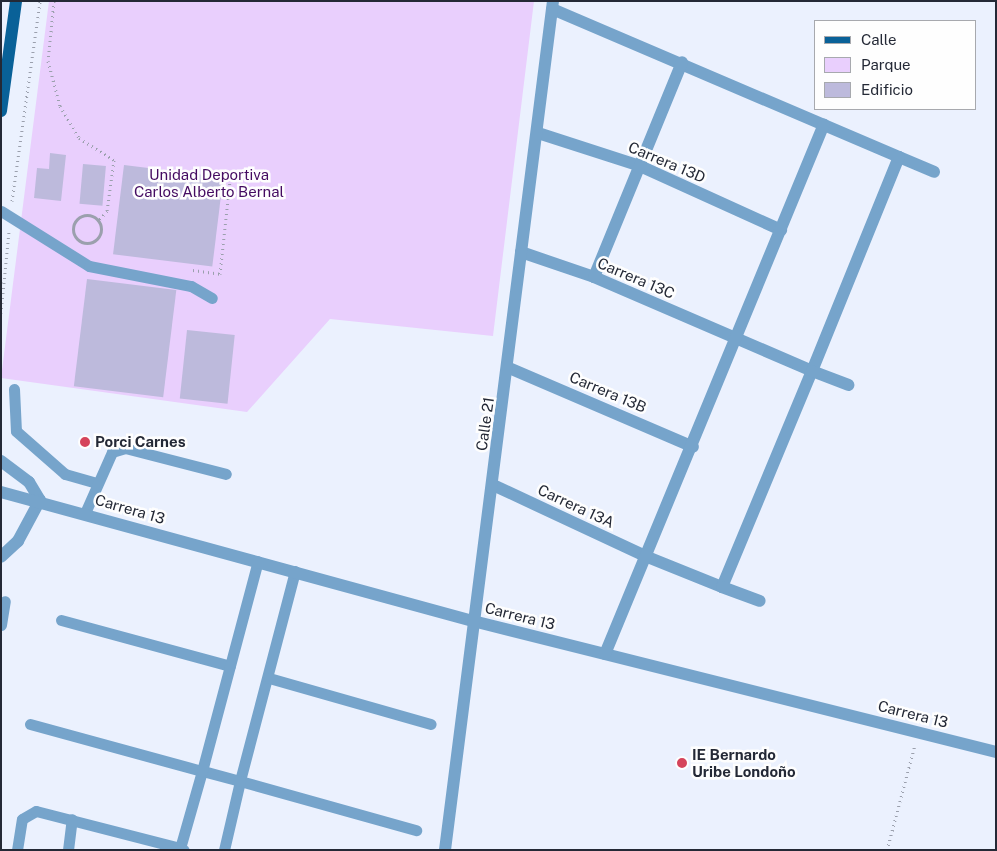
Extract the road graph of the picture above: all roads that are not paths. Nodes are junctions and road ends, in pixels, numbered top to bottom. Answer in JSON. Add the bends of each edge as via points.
{"nodes":[{"id":1,"x":16,"y":1,"type":"edge"},
{"id":2,"x":553,"y":5,"type":"edge"},
{"id":3,"x":682,"y":62,"type":"junction"},
{"id":4,"x":1,"y":111,"type":"edge"},
{"id":5,"x":824,"y":124,"type":"junction"},
{"id":6,"x":538,"y":133,"type":"junction"},
{"id":7,"x":899,"y":157,"type":"junction"},
{"id":8,"x":640,"y":166,"type":"junction"},
{"id":9,"x":934,"y":172,"type":"dead end"},
{"id":10,"x":6,"y":214,"type":"edge"},
{"id":11,"x":781,"y":230,"type":"junction"},
{"id":12,"x":521,"y":252,"type":"junction"},
{"id":13,"x":594,"y":277,"type":"junction"},
{"id":14,"x":212,"y":298,"type":"dead end"},
{"id":15,"x":735,"y":339,"type":"junction"},
{"id":16,"x":510,"y":368,"type":"junction"},
{"id":17,"x":812,"y":371,"type":"junction"},
{"id":18,"x":848,"y":385,"type":"dead end"},
{"id":19,"x":14,"y":389,"type":"dead end"},
{"id":20,"x":693,"y":447,"type":"junction"},
{"id":21,"x":1,"y":461,"type":"edge"},
{"id":22,"x":226,"y":474,"type":"dead end"},
{"id":23,"x":96,"y":483,"type":"junction"},
{"id":24,"x":494,"y":485,"type":"junction"},
{"id":25,"x":1,"y":492,"type":"edge"},
{"id":26,"x":40,"y":500,"type":"junction"},
{"id":27,"x":85,"y":513,"type":"junction"},
{"id":28,"x":645,"y":556,"type":"junction"},
{"id":29,"x":1,"y":557,"type":"edge"},
{"id":30,"x":258,"y":561,"type":"junction"},
{"id":31,"x":295,"y":571,"type":"junction"},
{"id":32,"x":722,"y":587,"type":"junction"},
{"id":33,"x":5,"y":601,"type":"dead end"},
{"id":34,"x":760,"y":601,"type":"dead end"},
{"id":35,"x":61,"y":620,"type":"dead end"},
{"id":36,"x":473,"y":621,"type":"junction"},
{"id":37,"x":1,"y":625,"type":"edge"},
{"id":38,"x":605,"y":654,"type":"junction"},
{"id":39,"x":230,"y":666,"type":"junction"},
{"id":40,"x":269,"y":678,"type":"junction"},
{"id":41,"x":30,"y":724,"type":"dead end"},
{"id":42,"x":431,"y":724,"type":"dead end"},
{"id":43,"x":996,"y":752,"type":"edge"},
{"id":44,"x":202,"y":771,"type":"junction"},
{"id":45,"x":240,"y":781,"type":"junction"},
{"id":46,"x":72,"y":819,"type":"junction"},
{"id":47,"x":416,"y":830,"type":"dead end"},
{"id":48,"x":182,"y":849,"type":"edge"},
{"id":49,"x":17,"y":850,"type":"edge"},
{"id":50,"x":68,"y":850,"type":"edge"},
{"id":51,"x":224,"y":850,"type":"edge"},
{"id":52,"x":445,"y":850,"type":"edge"}],
"edges":[{"from":1,"to":4,"type":"main road"},
{"from":2,"to":3,"type":"street"},
{"from":2,"to":6,"type":"street","name":"Calle 21"},
{"from":3,"to":5,"type":"street"},
{"from":3,"to":8,"type":"street"},
{"from":5,"to":7,"type":"street"},
{"from":5,"to":11,"type":"street"},
{"from":6,"to":8,"type":"street","name":"Carrera 13D"},
{"from":6,"to":12,"type":"street","name":"Calle 21"},
{"from":7,"to":9,"type":"street"},
{"from":7,"to":17,"type":"street"},
{"from":8,"to":11,"type":"street","name":"Carrera 13D"},
{"from":8,"to":13,"type":"street"},
{"from":10,"to":14,"type":"lane","via":[[89,266],[191,286]]},
{"from":11,"to":15,"type":"street"},
{"from":12,"to":13,"type":"street","name":"Carrera 13C"},
{"from":12,"to":16,"type":"street","name":"Calle 21"},
{"from":13,"to":15,"type":"street","name":"Carrera 13C"},
{"from":15,"to":17,"type":"street","name":"Carrera 13C"},
{"from":15,"to":20,"type":"street"},
{"from":16,"to":20,"type":"street","name":"Carrera 13B"},
{"from":16,"to":24,"type":"street","name":"Calle 21"},
{"from":17,"to":18,"type":"street","name":"Carrera 13C"},
{"from":17,"to":32,"type":"street"},
{"from":19,"to":23,"type":"lane","via":[[16,431],[65,474]]},
{"from":20,"to":28,"type":"street"},
{"from":21,"to":26,"type":"street","via":[[29,482]]},
{"from":22,"to":23,"type":"lane","via":[[125,448],[112,452]]},
{"from":23,"to":27,"type":"lane"},
{"from":24,"to":28,"type":"street","name":"Carrera 13A"},
{"from":24,"to":36,"type":"street","name":"Calle 21"},
{"from":25,"to":26,"type":"street","name":"Carrera 13"},
{"from":26,"to":27,"type":"street","name":"Carrera 13"},
{"from":26,"to":29,"type":"street","via":[[18,541]]},
{"from":27,"to":30,"type":"street","name":"Carrera 13"},
{"from":28,"to":32,"type":"street","name":"Carrera 13A"},
{"from":28,"to":38,"type":"street"},
{"from":30,"to":31,"type":"street","name":"Carrera 13"},
{"from":30,"to":39,"type":"lane"},
{"from":31,"to":36,"type":"street","name":"Carrera 13"},
{"from":31,"to":40,"type":"lane"},
{"from":32,"to":34,"type":"street","name":"Carrera 13A"},
{"from":33,"to":37,"type":"lane"},
{"from":35,"to":39,"type":"lane"},
{"from":36,"to":38,"type":"street","name":"Carrera 13"},
{"from":36,"to":52,"type":"street","name":"Calle 21"},
{"from":38,"to":43,"type":"street","name":"Carrera 13"},
{"from":39,"to":44,"type":"lane"},
{"from":40,"to":42,"type":"lane"},
{"from":40,"to":45,"type":"lane"},
{"from":41,"to":44,"type":"lane"},
{"from":44,"to":45,"type":"lane"},
{"from":44,"to":48,"type":"lane"},
{"from":45,"to":47,"type":"lane"},
{"from":45,"to":51,"type":"lane"},
{"from":46,"to":48,"type":"lane"},
{"from":46,"to":49,"type":"lane","via":[[44,811],[29,813],[22,819]]},
{"from":46,"to":50,"type":"lane"}]}
